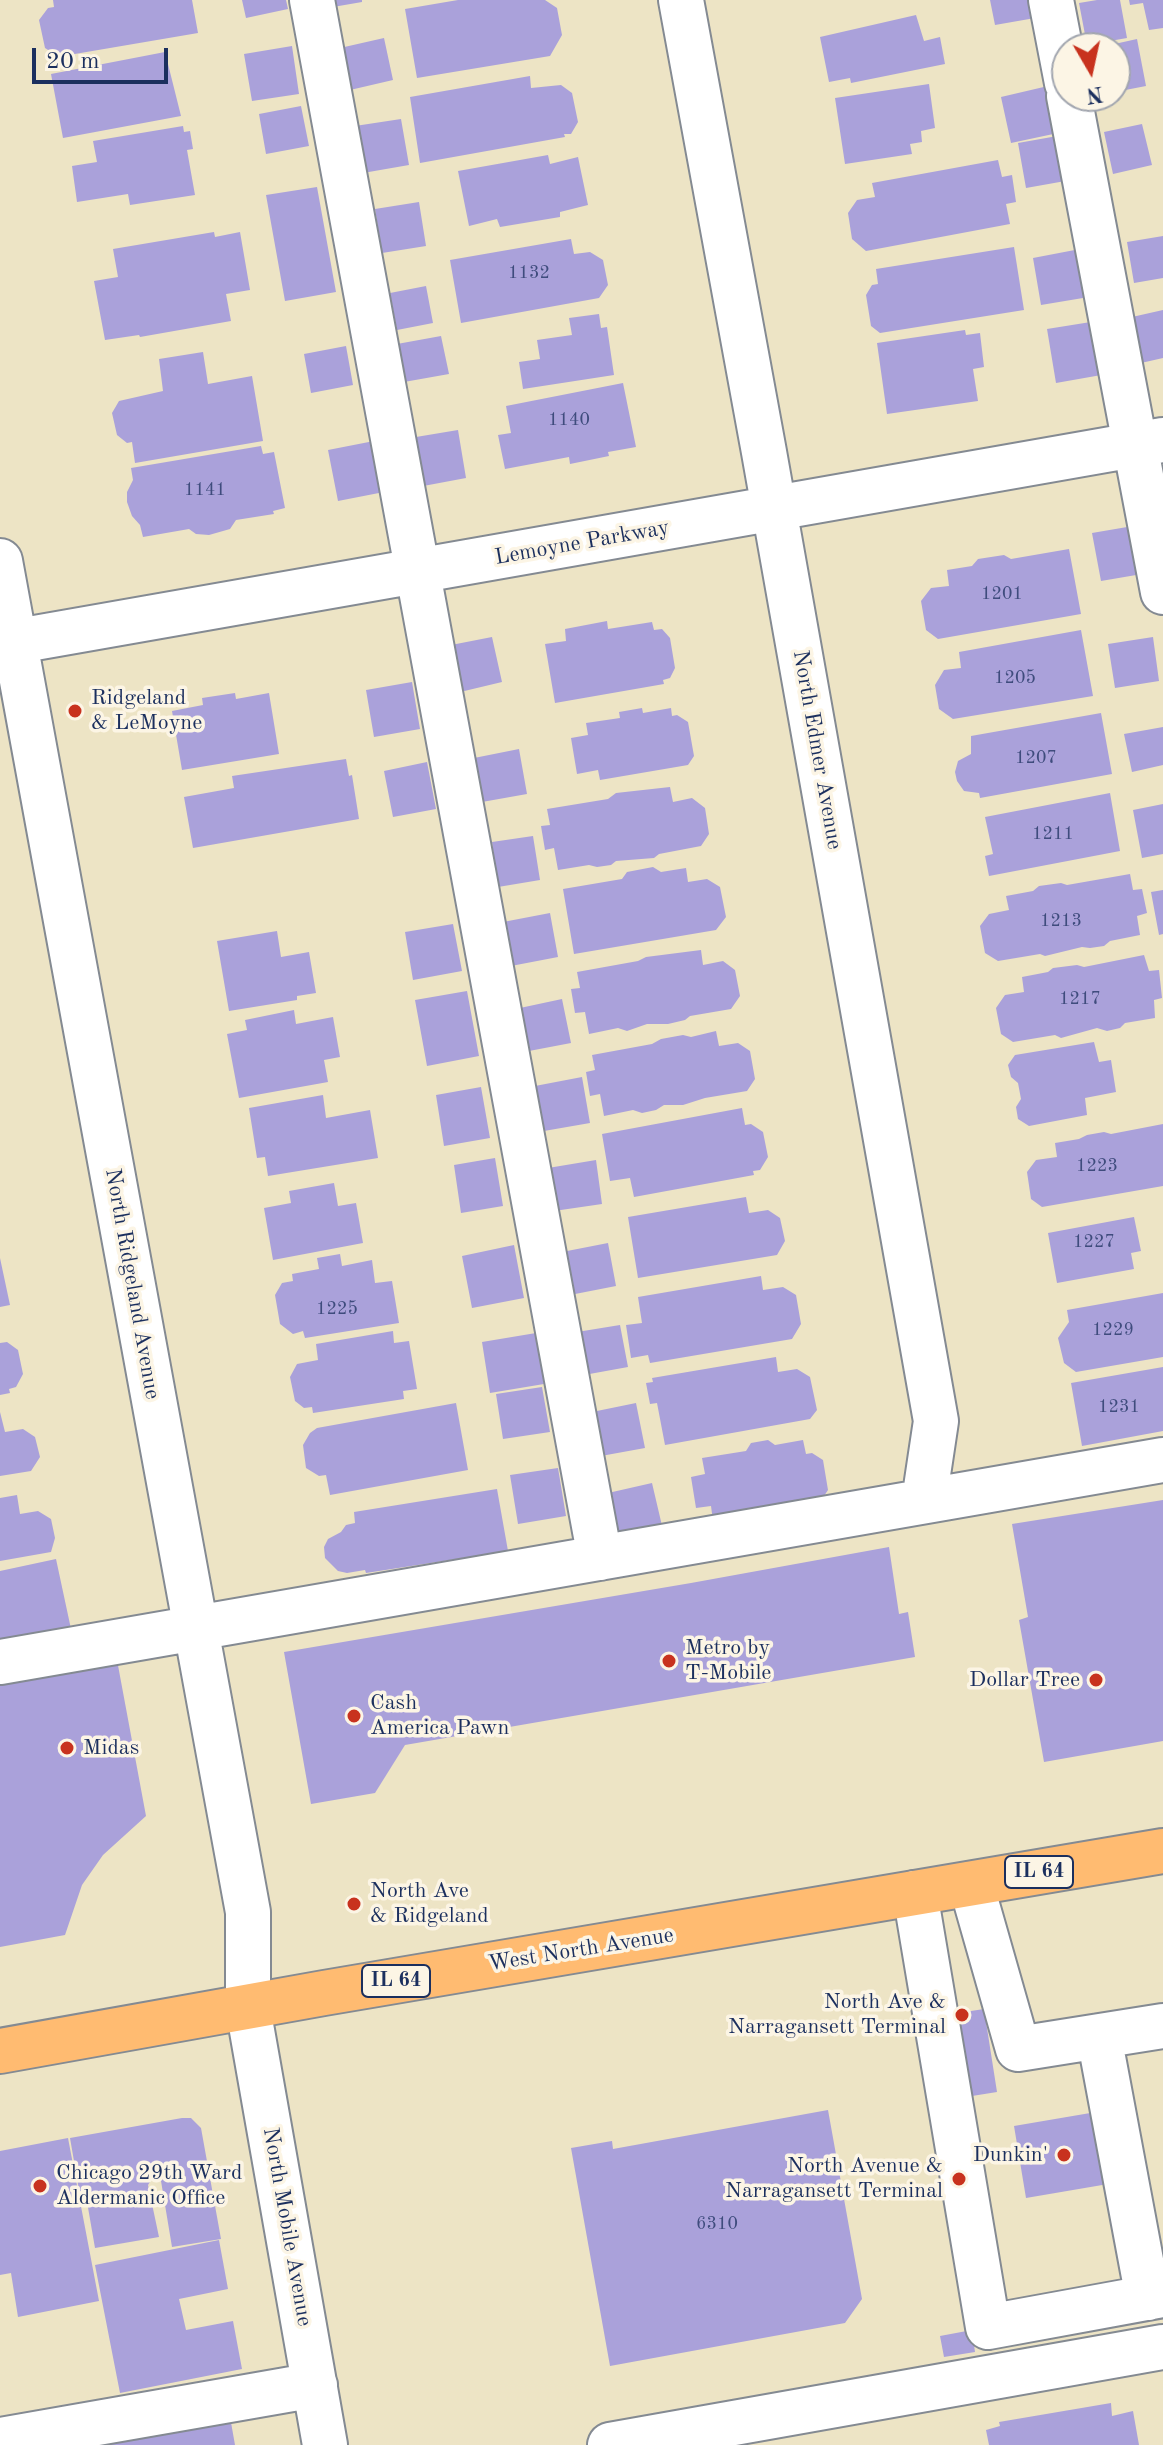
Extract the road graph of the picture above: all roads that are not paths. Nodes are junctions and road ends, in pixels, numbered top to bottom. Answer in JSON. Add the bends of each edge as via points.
{"nodes":[{"id":1,"x":312,"y":0,"type":"edge"},
{"id":2,"x":681,"y":0,"type":"edge"},
{"id":3,"x":1051,"y":0,"type":"edge"},
{"id":4,"x":1057,"y":32,"type":"edge"},
{"id":5,"x":1073,"y":112,"type":"edge"},
{"id":6,"x":1149,"y":443,"type":"edge"},
{"id":7,"x":775,"y":509,"type":"junction"},
{"id":8,"x":0,"y":561,"type":"edge"},
{"id":9,"x":417,"y":572,"type":"junction"},
{"id":10,"x":1163,"y":592,"type":"edge"},
{"id":11,"x":7,"y":643,"type":"edge"},
{"id":12,"x":1163,"y":1460,"type":"edge"},
{"id":13,"x":924,"y":1501,"type":"junction"},
{"id":14,"x":600,"y":1558,"type":"junction"},
{"id":15,"x":194,"y":1629,"type":"junction"},
{"id":16,"x":0,"y":1662,"type":"edge"},
{"id":17,"x":1163,"y":1851,"type":"edge"},
{"id":18,"x":971,"y":1884,"type":"junction"},
{"id":19,"x":915,"y":1893,"type":"junction"},
{"id":20,"x":248,"y":2008,"type":"junction"},
{"id":21,"x":1163,"y":2026,"type":"edge"},
{"id":22,"x":1099,"y":2036,"type":"junction"},
{"id":23,"x":0,"y":2051,"type":"edge"},
{"id":24,"x":1156,"y":2297,"type":"edge"},
{"id":25,"x":1163,"y":2347,"type":"edge"},
{"id":26,"x":315,"y":2385,"type":"junction"},
{"id":27,"x":802,"y":2428,"type":"edge"},
{"id":28,"x":0,"y":2440,"type":"edge"},
{"id":29,"x":325,"y":2445,"type":"edge"},
{"id":30,"x":610,"y":2445,"type":"edge"}],
"edges":[{"from":1,"to":9,"type":"street"},
{"from":2,"to":7,"type":"street","name":"North Edmer Avenue"},
{"from":3,"to":4,"type":"street"},
{"from":5,"to":6,"type":"street"},
{"from":6,"to":7,"type":"street","name":"Lemoyne Parkway"},
{"from":6,"to":10,"type":"street"},
{"from":7,"to":9,"type":"street","name":"Lemoyne Parkway"},
{"from":7,"to":13,"type":"street","name":"North Edmer Avenue","via":[[936,1421]]},
{"from":8,"to":11,"type":"street","name":"North Ridgeland Avenue"},
{"from":9,"to":11,"type":"street","name":"Lemoyne Parkway"},
{"from":9,"to":14,"type":"street"},
{"from":11,"to":15,"type":"street","name":"North Ridgeland Avenue"},
{"from":12,"to":13,"type":"street"},
{"from":13,"to":14,"type":"street"},
{"from":14,"to":15,"type":"street"},
{"from":15,"to":16,"type":"street"},
{"from":15,"to":20,"type":"street","name":"North Ridgeland Avenue","via":[[248,1912]]},
{"from":17,"to":18,"type":"main road","name":"West North Avenue","number":"IL 64"},
{"from":18,"to":19,"type":"main road","name":"West North Avenue","number":"IL 64"},
{"from":18,"to":22,"type":"street","via":[[1018,2049]]},
{"from":19,"to":20,"type":"main road","name":"West North Avenue","number":"IL 64"},
{"from":19,"to":24,"type":"street","via":[[988,2327]]},
{"from":20,"to":23,"type":"main road","name":"West North Avenue","number":"IL 64"},
{"from":20,"to":26,"type":"street","name":"North Mobile Avenue"},
{"from":21,"to":22,"type":"street"},
{"from":22,"to":24,"type":"street"},
{"from":25,"to":27,"type":"street"},
{"from":26,"to":28,"type":"street"},
{"from":26,"to":29,"type":"street","name":"North Mobile Avenue"},
{"from":27,"to":30,"type":"street"}]}
